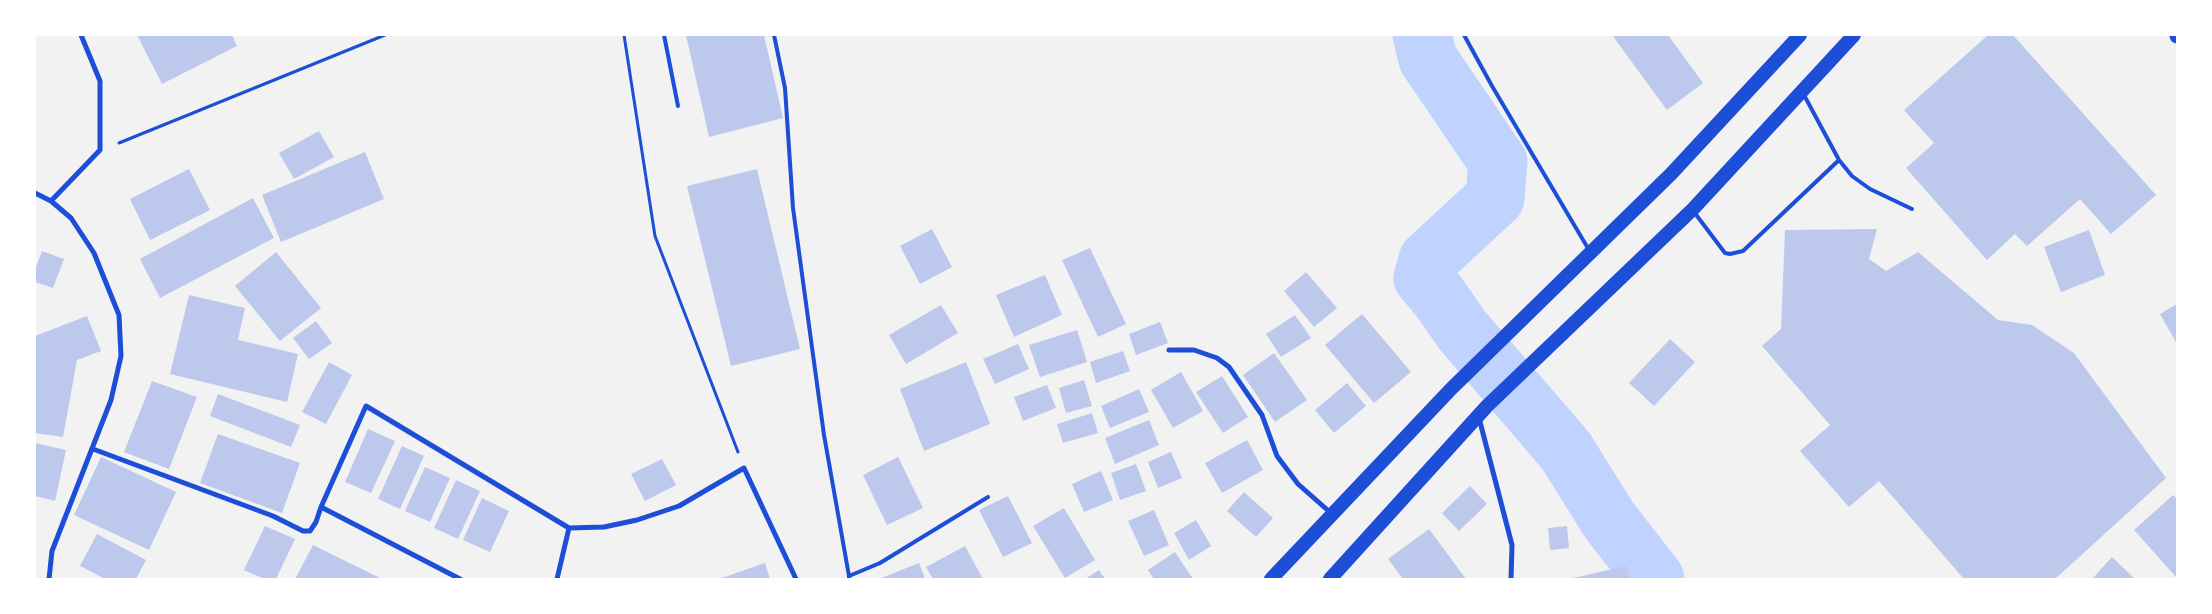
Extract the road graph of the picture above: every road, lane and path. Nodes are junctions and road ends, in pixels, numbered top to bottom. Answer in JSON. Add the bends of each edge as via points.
{"nodes":[{"id":1,"x":81,"y":35,"type":"edge"},
{"id":2,"x":385,"y":35,"type":"edge"},
{"id":3,"x":624,"y":35,"type":"edge"},
{"id":4,"x":664,"y":35,"type":"edge"},
{"id":5,"x":774,"y":35,"type":"edge"},
{"id":6,"x":1464,"y":35,"type":"edge"},
{"id":7,"x":1800,"y":35,"type":"edge"},
{"id":8,"x":1854,"y":35,"type":"edge"},
{"id":9,"x":1802,"y":93,"type":"junction"},
{"id":10,"x":678,"y":106,"type":"dead end"},
{"id":11,"x":100,"y":150,"type":"junction"},
{"id":12,"x":1839,"y":160,"type":"junction"},
{"id":13,"x":35,"y":193,"type":"edge"},
{"id":14,"x":50,"y":201,"type":"junction"},
{"id":15,"x":1693,"y":209,"type":"junction"},
{"id":16,"x":1912,"y":209,"type":"dead end"},
{"id":17,"x":1592,"y":254,"type":"junction"},
{"id":18,"x":1169,"y":350,"type":"dead end"},
{"id":19,"x":1483,"y":410,"type":"junction"},
{"id":20,"x":93,"y":449,"type":"junction"},
{"id":21,"x":744,"y":468,"type":"junction"},
{"id":22,"x":988,"y":497,"type":"dead end"},
{"id":23,"x":321,"y":507,"type":"junction"},
{"id":24,"x":1332,"y":514,"type":"junction"},
{"id":25,"x":569,"y":528,"type":"junction"},
{"id":26,"x":849,"y":577,"type":"edge"},
{"id":27,"x":49,"y":579,"type":"edge"},
{"id":28,"x":460,"y":579,"type":"edge"},
{"id":29,"x":557,"y":579,"type":"edge"},
{"id":30,"x":796,"y":579,"type":"edge"},
{"id":31,"x":1271,"y":579,"type":"edge"},
{"id":32,"x":1330,"y":579,"type":"edge"},
{"id":33,"x":1511,"y":579,"type":"edge"}],
"edges":[{"from":1,"to":11,"type":"street","via":[[100,82]]},
{"from":2,"to":11,"type":"path"},
{"from":3,"to":21,"type":"path","via":[[655,236]]},
{"from":4,"to":10,"type":"lane"},
{"from":5,"to":26,"type":"lane","via":[[785,88],[793,208],[824,435]]},
{"from":6,"to":17,"type":"lane"},
{"from":7,"to":17,"type":"highway"},
{"from":8,"to":9,"type":"highway"},
{"from":9,"to":12,"type":"lane"},
{"from":9,"to":15,"type":"highway"},
{"from":11,"to":14,"type":"street"},
{"from":12,"to":15,"type":"lane","via":[[1743,251],[1725,253]]},
{"from":12,"to":16,"type":"lane","via":[[1852,176]]},
{"from":13,"to":14,"type":"street"},
{"from":14,"to":20,"type":"street","via":[[71,218],[94,253],[119,315],[121,356],[111,400]]},
{"from":15,"to":19,"type":"highway"},
{"from":17,"to":24,"type":"highway","via":[[1451,389]]},
{"from":18,"to":24,"type":"street","via":[[1194,350],[1217,358],[1229,367],[1262,415],[1277,456],[1298,484]]},
{"from":19,"to":32,"type":"highway"},
{"from":19,"to":33,"type":"street","via":[[1512,545]]},
{"from":20,"to":23,"type":"street","via":[[273,516],[303,531],[310,531]]},
{"from":20,"to":27,"type":"street","via":[[52,551]]},
{"from":21,"to":25,"type":"street","via":[[679,506],[604,527]]},
{"from":21,"to":30,"type":"street"},
{"from":22,"to":26,"type":"lane","via":[[880,563]]},
{"from":23,"to":25,"type":"street","via":[[366,406]]},
{"from":23,"to":28,"type":"street"},
{"from":24,"to":31,"type":"highway"},
{"from":25,"to":29,"type":"street"}]}
